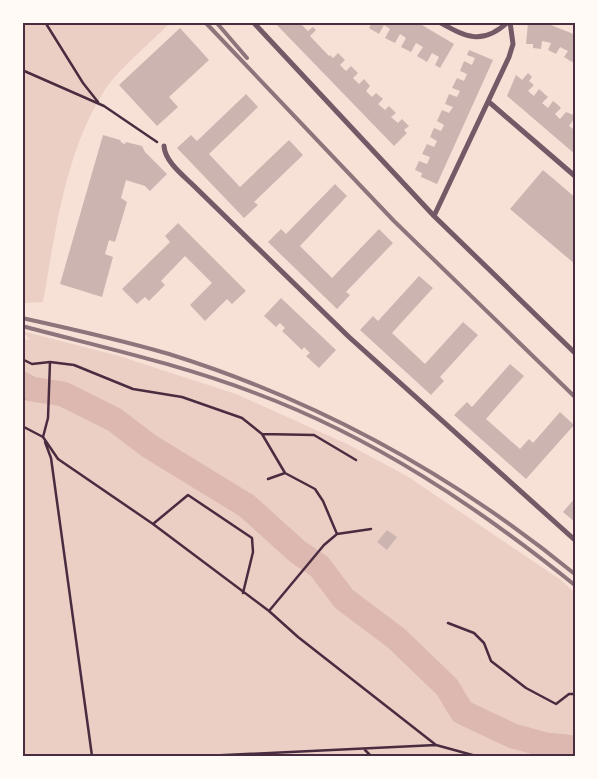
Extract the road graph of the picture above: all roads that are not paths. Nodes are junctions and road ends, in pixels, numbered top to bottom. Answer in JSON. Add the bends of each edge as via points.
{"nodes":[{"id":1,"x":253,"y":22,"type":"edge"},
{"id":2,"x":439,"y":22,"type":"edge"},
{"id":3,"x":509,"y":22,"type":"edge"},
{"id":4,"x":489,"y":102,"type":"junction"},
{"id":5,"x":164,"y":146,"type":"road end"},
{"id":6,"x":576,"y":177,"type":"edge"},
{"id":7,"x":434,"y":216,"type":"junction"},
{"id":8,"x":576,"y":354,"type":"edge"},
{"id":9,"x":576,"y":541,"type":"edge"}],
"edges":[{"from":1,"to":7,"type":"street"},
{"from":2,"to":3,"type":"street","via":[[468,38],[500,30]]},
{"from":3,"to":4,"type":"street","via":[[513,44]]},
{"from":4,"to":6,"type":"street"},
{"from":4,"to":7,"type":"street"},
{"from":5,"to":9,"type":"street","via":[[171,162],[194,186],[348,337]]},
{"from":7,"to":8,"type":"street"}]}
